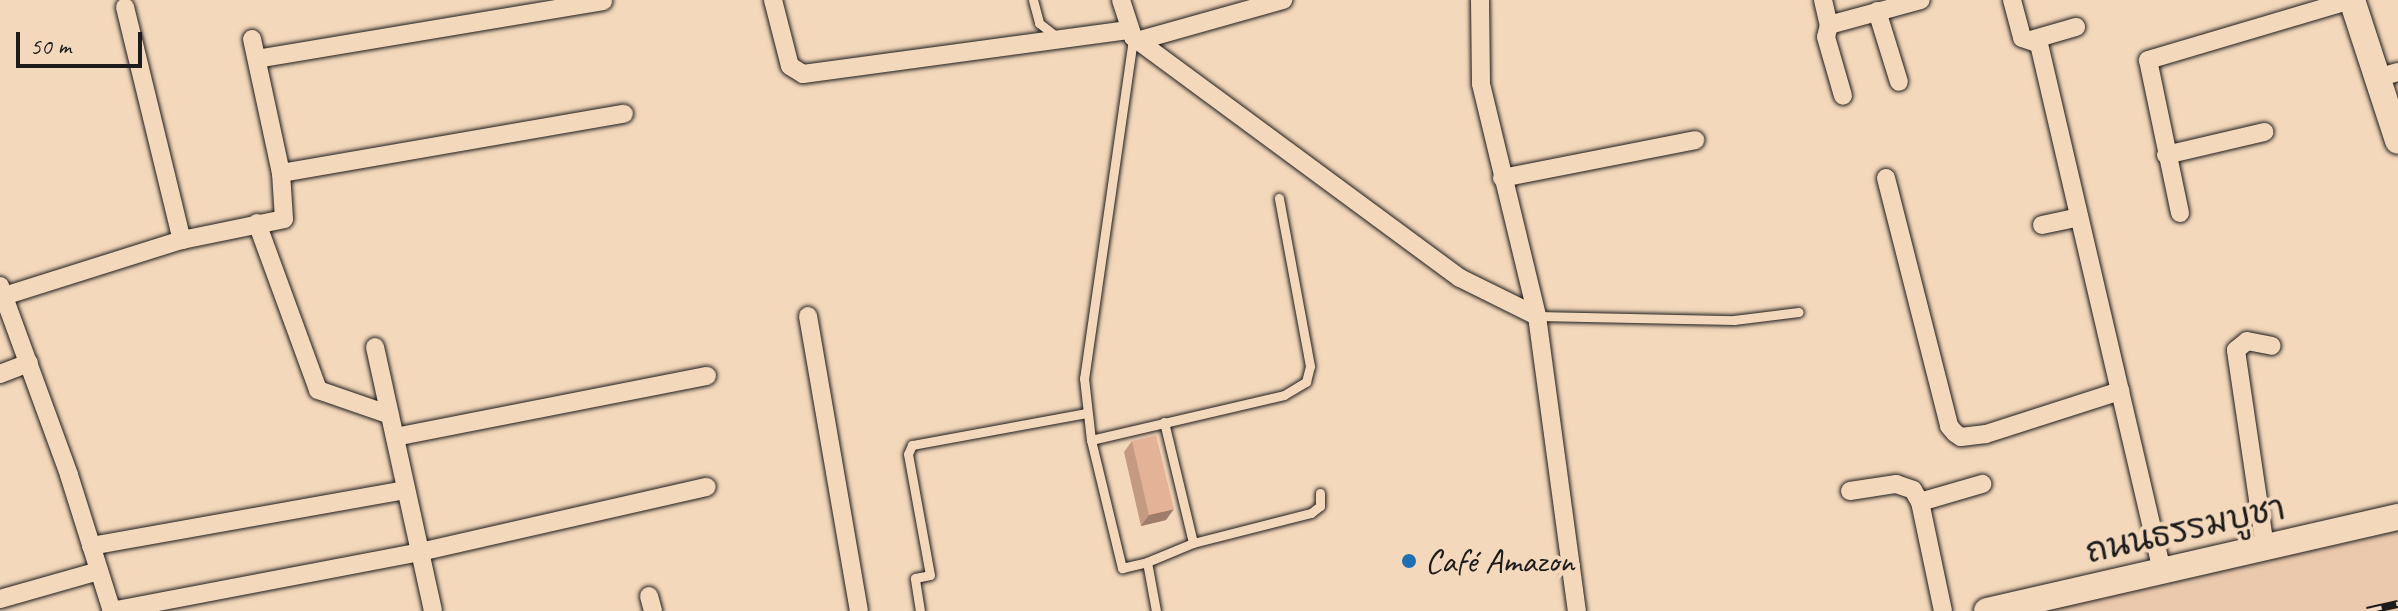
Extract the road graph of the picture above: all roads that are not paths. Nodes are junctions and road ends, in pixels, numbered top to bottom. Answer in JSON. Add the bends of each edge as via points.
{"nodes":[{"id":1,"x":773,"y":0,"type":"edge"},
{"id":2,"x":1033,"y":0,"type":"edge"},
{"id":3,"x":1121,"y":0,"type":"edge"},
{"id":4,"x":1283,"y":0,"type":"edge"},
{"id":5,"x":1480,"y":0,"type":"edge"},
{"id":6,"x":1823,"y":0,"type":"edge"},
{"id":7,"x":1921,"y":0,"type":"edge"},
{"id":8,"x":2012,"y":0,"type":"edge"},
{"id":9,"x":2351,"y":0,"type":"edge"},
{"id":10,"x":603,"y":1,"type":"edge"},
{"id":11,"x":125,"y":7,"type":"dead end"},
{"id":12,"x":1877,"y":11,"type":"junction"},
{"id":13,"x":1829,"y":25,"type":"junction"},
{"id":14,"x":2076,"y":27,"type":"dead end"},
{"id":15,"x":1134,"y":36,"type":"junction"},
{"id":16,"x":1058,"y":38,"type":"junction"},
{"id":17,"x":252,"y":39,"type":"dead end"},
{"id":18,"x":2031,"y":40,"type":"junction"},
{"id":19,"x":257,"y":59,"type":"junction"},
{"id":20,"x":2388,"y":75,"type":"edge"},
{"id":21,"x":1899,"y":82,"type":"dead end"},
{"id":22,"x":1843,"y":96,"type":"dead end"},
{"id":23,"x":624,"y":114,"type":"dead end"},
{"id":24,"x":2264,"y":132,"type":"dead end"},
{"id":25,"x":1695,"y":140,"type":"dead end"},
{"id":26,"x":2398,"y":141,"type":"edge"},
{"id":27,"x":2166,"y":155,"type":"junction"},
{"id":28,"x":281,"y":173,"type":"junction"},
{"id":29,"x":1502,"y":178,"type":"junction"},
{"id":30,"x":1886,"y":178,"type":"dead end"},
{"id":31,"x":1279,"y":198,"type":"dead end"},
{"id":32,"x":2180,"y":213,"type":"dead end"},
{"id":33,"x":2079,"y":217,"type":"junction"},
{"id":34,"x":257,"y":223,"type":"junction"},
{"id":35,"x":2042,"y":225,"type":"dead end"},
{"id":36,"x":182,"y":240,"type":"junction"},
{"id":37,"x":2,"y":291,"type":"edge"},
{"id":38,"x":1799,"y":312,"type":"dead end"},
{"id":39,"x":808,"y":316,"type":"dead end"},
{"id":40,"x":1537,"y":316,"type":"junction"},
{"id":41,"x":2272,"y":346,"type":"dead end"},
{"id":42,"x":375,"y":347,"type":"dead end"},
{"id":43,"x":29,"y":363,"type":"junction"},
{"id":44,"x":0,"y":374,"type":"edge"},
{"id":45,"x":707,"y":376,"type":"dead end"},
{"id":46,"x":2120,"y":391,"type":"junction"},
{"id":47,"x":1086,"y":413,"type":"junction"},
{"id":48,"x":390,"y":415,"type":"junction"},
{"id":49,"x":1164,"y":422,"type":"junction"},
{"id":50,"x":395,"y":437,"type":"junction"},
{"id":51,"x":1091,"y":440,"type":"junction"},
{"id":52,"x":1982,"y":484,"type":"dead end"},
{"id":53,"x":707,"y":487,"type":"dead end"},
{"id":54,"x":406,"y":490,"type":"junction"},
{"id":55,"x":1850,"y":491,"type":"dead end"},
{"id":56,"x":1320,"y":493,"type":"dead end"},
{"id":57,"x":1920,"y":502,"type":"junction"},
{"id":58,"x":2398,"y":517,"type":"edge"},
{"id":59,"x":1193,"y":543,"type":"junction"},
{"id":60,"x":91,"y":546,"type":"junction"},
{"id":61,"x":2265,"y":547,"type":"junction"},
{"id":62,"x":420,"y":552,"type":"junction"},
{"id":63,"x":1147,"y":562,"type":"junction"},
{"id":64,"x":99,"y":571,"type":"junction"},
{"id":65,"x":2162,"y":571,"type":"junction"},
{"id":66,"x":0,"y":599,"type":"edge"},
{"id":67,"x":112,"y":611,"type":"edge"},
{"id":68,"x":433,"y":611,"type":"edge"},
{"id":69,"x":859,"y":611,"type":"edge"},
{"id":70,"x":920,"y":611,"type":"edge"},
{"id":71,"x":1156,"y":611,"type":"edge"},
{"id":72,"x":1577,"y":611,"type":"edge"},
{"id":73,"x":1943,"y":611,"type":"edge"},
{"id":74,"x":1987,"y":611,"type":"edge"}],
"edges":[{"from":1,"to":16,"type":"street","via":[[790,66],[803,74]]},
{"from":2,"to":16,"type":"lane","via":[[1039,23]]},
{"from":3,"to":15,"type":"street"},
{"from":4,"to":15,"type":"street"},
{"from":5,"to":29,"type":"street","via":[[1481,84]]},
{"from":6,"to":13,"type":"street"},
{"from":7,"to":12,"type":"street"},
{"from":8,"to":18,"type":"street","via":[[2022,38]]},
{"from":9,"to":20,"type":"main road"},
{"from":9,"to":27,"type":"street","via":[[2151,57],[2146,69]]},
{"from":10,"to":19,"type":"street"},
{"from":11,"to":36,"type":"street"},
{"from":12,"to":13,"type":"street"},
{"from":12,"to":21,"type":"street"},
{"from":13,"to":22,"type":"street","via":[[1825,33]]},
{"from":14,"to":18,"type":"street"},
{"from":15,"to":16,"type":"street"},
{"from":15,"to":40,"type":"street","via":[[1460,278]]},
{"from":15,"to":47,"type":"lane","via":[[1087,342]]},
{"from":17,"to":19,"type":"street"},
{"from":18,"to":33,"type":"street","via":[[2039,44]]},
{"from":19,"to":28,"type":"street"},
{"from":20,"to":26,"type":"main road"},
{"from":23,"to":28,"type":"street"},
{"from":24,"to":27,"type":"street"},
{"from":25,"to":29,"type":"street"},
{"from":27,"to":32,"type":"street"},
{"from":28,"to":34,"type":"street","via":[[284,219]]},
{"from":29,"to":40,"type":"street"},
{"from":30,"to":46,"type":"street","via":[[1955,433],[1986,434]]},
{"from":31,"to":49,"type":"lane","via":[[1310,366],[1306,382],[1284,395]]},
{"from":33,"to":35,"type":"street"},
{"from":33,"to":46,"type":"street"},
{"from":34,"to":36,"type":"street"},
{"from":34,"to":48,"type":"street","via":[[318,390]]},
{"from":36,"to":37,"type":"street"},
{"from":37,"to":43,"type":"street"},
{"from":38,"to":40,"type":"lane","via":[[1734,320]]},
{"from":39,"to":69,"type":"street"},
{"from":40,"to":72,"type":"street"},
{"from":41,"to":61,"type":"street","via":[[2247,341],[2236,350]]},
{"from":42,"to":48,"type":"street"},
{"from":43,"to":44,"type":"street"},
{"from":43,"to":60,"type":"street"},
{"from":45,"to":50,"type":"street"},
{"from":46,"to":65,"type":"street"},
{"from":47,"to":51,"type":"lane"},
{"from":47,"to":70,"type":"lane","via":[[912,445],[908,454],[930,575],[915,578]]},
{"from":48,"to":50,"type":"street"},
{"from":49,"to":51,"type":"lane"},
{"from":49,"to":59,"type":"lane"},
{"from":50,"to":54,"type":"street"},
{"from":51,"to":63,"type":"lane","via":[[1122,568]]},
{"from":52,"to":57,"type":"street"},
{"from":53,"to":62,"type":"street"},
{"from":54,"to":60,"type":"street"},
{"from":54,"to":62,"type":"street"},
{"from":55,"to":57,"type":"street","via":[[1896,484],[1913,490]]},
{"from":56,"to":59,"type":"lane","via":[[1320,506],[1311,513]]},
{"from":57,"to":73,"type":"street"},
{"from":58,"to":61,"type":"main road","name":"ถนนธรรมบูชา"},
{"from":59,"to":63,"type":"lane"},
{"from":60,"to":64,"type":"street"},
{"from":61,"to":65,"type":"main road","name":"ถนนธรรมบูชา"},
{"from":62,"to":67,"type":"street"},
{"from":62,"to":68,"type":"street"},
{"from":63,"to":71,"type":"lane"},
{"from":64,"to":66,"type":"street"},
{"from":64,"to":67,"type":"street"},
{"from":65,"to":74,"type":"main road","name":"ถนนธรรมบูชา"}]}
